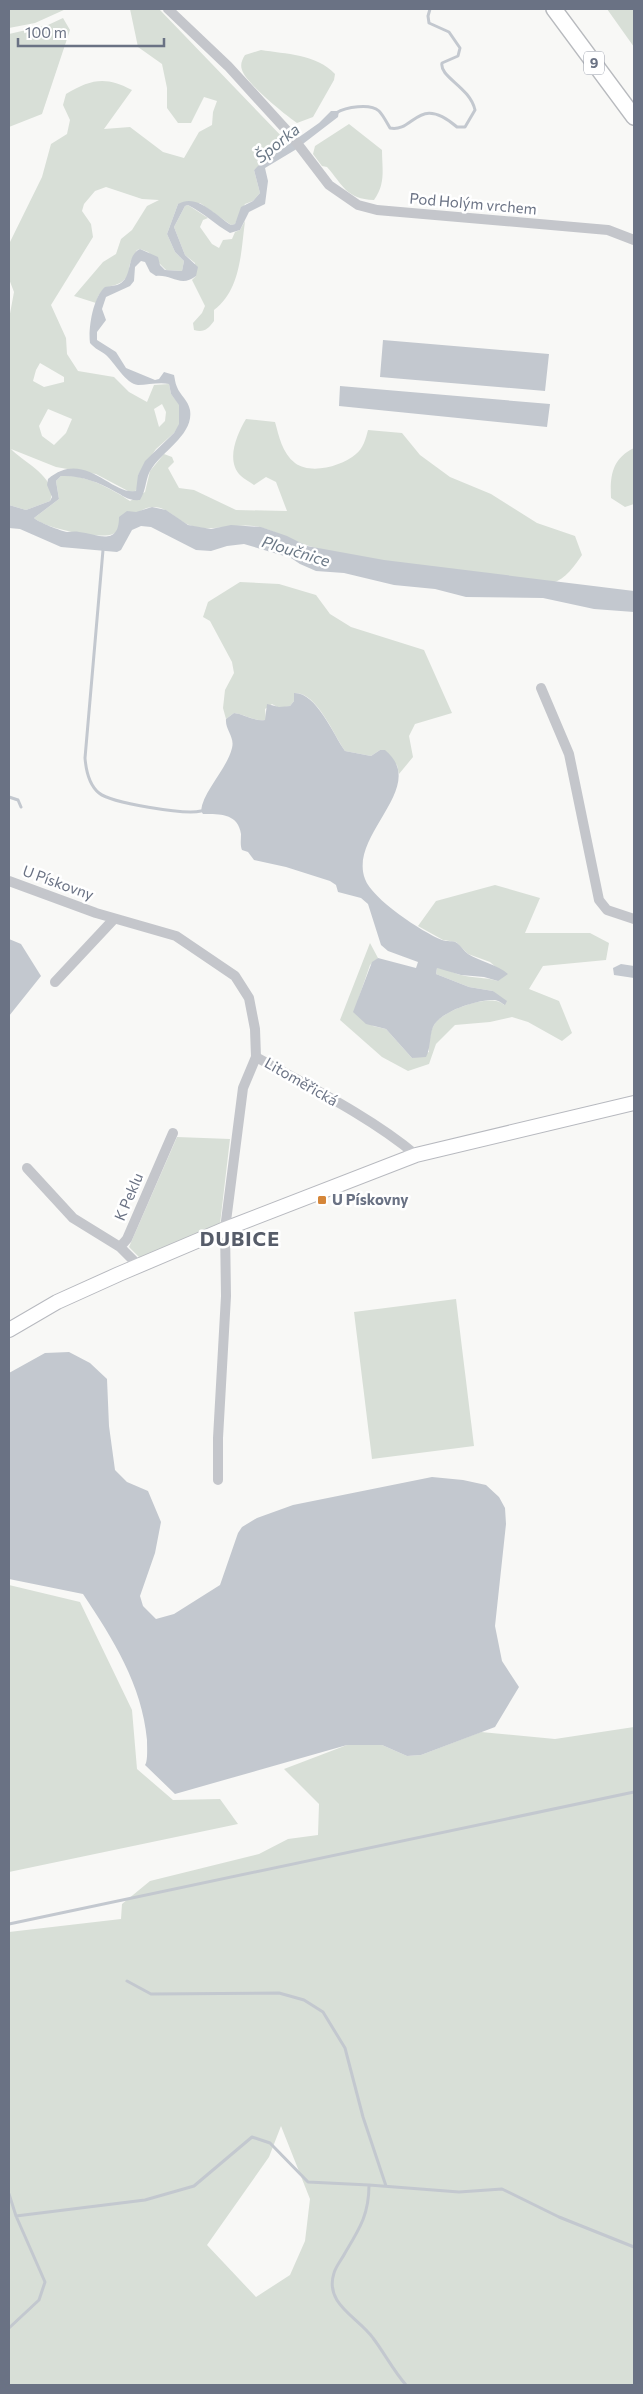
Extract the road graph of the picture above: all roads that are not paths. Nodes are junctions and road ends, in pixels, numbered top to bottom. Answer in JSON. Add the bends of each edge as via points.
{"nodes":[{"id":1,"x":168,"y":9,"type":"edge"},
{"id":2,"x":554,"y":9,"type":"edge"},
{"id":3,"x":634,"y":117,"type":"edge"},
{"id":4,"x":634,"y":240,"type":"edge"},
{"id":5,"x":541,"y":688,"type":"dead end"},
{"id":6,"x":9,"y":881,"type":"edge"},
{"id":7,"x":114,"y":919,"type":"junction"},
{"id":8,"x":634,"y":919,"type":"edge"},
{"id":9,"x":55,"y":982,"type":"dead end"},
{"id":10,"x":256,"y":1057,"type":"junction"},
{"id":11,"x":634,"y":1103,"type":"edge"},
{"id":12,"x":172,"y":1133,"type":"dead end"},
{"id":13,"x":416,"y":1155,"type":"junction"},
{"id":14,"x":27,"y":1168,"type":"dead end"},
{"id":15,"x":225,"y":1229,"type":"junction"},
{"id":16,"x":120,"y":1247,"type":"junction"},
{"id":17,"x":139,"y":1266,"type":"junction"},
{"id":18,"x":9,"y":1330,"type":"edge"},
{"id":19,"x":218,"y":1480,"type":"dead end"}],
"edges":[{"from":1,"to":4,"type":"street","name":"Pod Holým vrchem","via":[[228,66],[339,193],[358,205],[377,210],[608,230]]},
{"from":2,"to":3,"type":"main road","number":"9"},
{"from":5,"to":8,"type":"street","via":[[569,754],[599,900],[607,910]]},
{"from":6,"to":7,"type":"street","name":"U Pískovny"},
{"from":7,"to":9,"type":"street"},
{"from":7,"to":10,"type":"street","name":"U Pískovny","via":[[176,936],[235,976],[248,998],[255,1029]]},
{"from":10,"to":13,"type":"street","name":"Litoměřická","via":[[320,1092]]},
{"from":10,"to":15,"type":"street","name":"Litoměřická","via":[[243,1088]]},
{"from":11,"to":13,"type":"street"},
{"from":12,"to":16,"type":"street","name":"K Peklu","via":[[127,1239]]},
{"from":13,"to":15,"type":"street"},
{"from":14,"to":16,"type":"street","via":[[73,1218]]},
{"from":15,"to":17,"type":"street"},
{"from":15,"to":19,"type":"street","name":"Litoměřická","via":[[226,1296]]},
{"from":16,"to":17,"type":"street"},
{"from":17,"to":18,"type":"street","via":[[57,1302]]}]}
